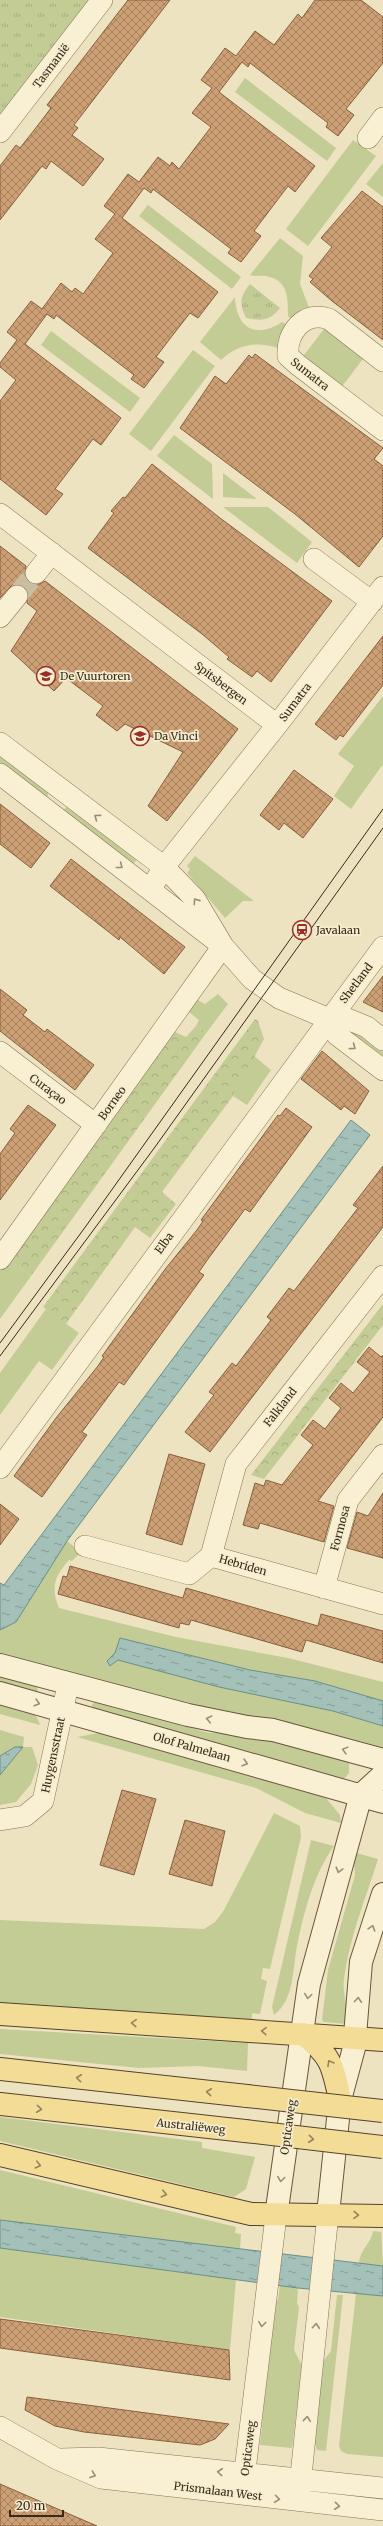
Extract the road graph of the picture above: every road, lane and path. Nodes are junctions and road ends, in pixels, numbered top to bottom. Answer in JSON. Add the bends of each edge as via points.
{"nodes":[{"id":1,"x":102,"y":0,"type":"edge"},
{"id":2,"x":383,"y":118,"type":"edge"},
{"id":3,"x":0,"y":132,"type":"edge"},
{"id":4,"x":368,"y":138,"type":"dead end"},
{"id":5,"x":383,"y":361,"type":"edge"},
{"id":6,"x":383,"y":430,"type":"edge"},
{"id":7,"x":0,"y":514,"type":"edge"},
{"id":8,"x":52,"y":553,"type":"junction"},
{"id":9,"x":314,"y":559,"type":"dead end"},
{"id":10,"x":36,"y":573,"type":"tunnel mouth"},
{"id":11,"x":377,"y":595,"type":"edge"},
{"id":12,"x":18,"y":596,"type":"tunnel mouth"},
{"id":13,"x":0,"y":617,"type":"edge"},
{"id":14,"x":277,"y":725,"type":"junction"},
{"id":15,"x":0,"y":743,"type":"edge"},
{"id":16,"x":0,"y":774,"type":"edge"},
{"id":17,"x":63,"y":791,"type":"junction"},
{"id":18,"x":46,"y":810,"type":"junction"},
{"id":19,"x":164,"y":867,"type":"junction"},
{"id":20,"x":150,"y":890,"type":"junction"},
{"id":21,"x":223,"y":946,"type":"junction"},
{"id":22,"x":383,"y":947,"type":"edge"},
{"id":23,"x":329,"y":1019,"type":"junction"},
{"id":24,"x":383,"y":1040,"type":"edge"},
{"id":25,"x":0,"y":1052,"type":"edge"},
{"id":26,"x":383,"y":1070,"type":"edge"},
{"id":27,"x":96,"y":1125,"type":"junction"},
{"id":28,"x":0,"y":1259,"type":"edge"},
{"id":29,"x":383,"y":1276,"type":"edge"},
{"id":30,"x":383,"y":1455,"type":"edge"},
{"id":31,"x":0,"y":1468,"type":"edge"},
{"id":32,"x":85,"y":1546,"type":"dead end"},
{"id":33,"x":211,"y":1556,"type":"junction"},
{"id":34,"x":324,"y":1588,"type":"junction"},
{"id":35,"x":383,"y":1604,"type":"edge"},
{"id":36,"x":0,"y":1666,"type":"edge"},
{"id":37,"x":68,"y":1685,"type":"junction"},
{"id":38,"x":0,"y":1693,"type":"edge"},
{"id":39,"x":63,"y":1711,"type":"junction"},
{"id":40,"x":383,"y":1760,"type":"edge"},
{"id":41,"x":383,"y":1775,"type":"edge"},
{"id":42,"x":361,"y":1795,"type":"junction"},
{"id":43,"x":383,"y":1802,"type":"edge"},
{"id":44,"x":0,"y":1820,"type":"edge"},
{"id":45,"x":383,"y":1894,"type":"edge"},
{"id":46,"x":0,"y":2014,"type":"edge"},
{"id":47,"x":303,"y":2034,"type":"junction"},
{"id":48,"x":355,"y":2039,"type":"junction"},
{"id":49,"x":383,"y":2040,"type":"edge"},
{"id":50,"x":0,"y":2069,"type":"edge"},
{"id":51,"x":340,"y":2100,"type":"junction"},
{"id":52,"x":0,"y":2104,"type":"edge"},
{"id":53,"x":383,"y":2111,"type":"edge"},
{"id":54,"x":383,"y":2146,"type":"edge"},
{"id":55,"x":0,"y":2155,"type":"edge"},
{"id":56,"x":328,"y":2214,"type":"junction"},
{"id":57,"x":276,"y":2216,"type":"junction"},
{"id":58,"x":383,"y":2216,"type":"edge"},
{"id":59,"x":0,"y":2427,"type":"edge"},
{"id":60,"x":300,"y":2481,"type":"junction"},
{"id":61,"x":243,"y":2484,"type":"junction"},
{"id":62,"x":383,"y":2488,"type":"edge"},
{"id":63,"x":298,"y":2502,"type":"junction"},
{"id":64,"x":383,"y":2510,"type":"edge"}],
"edges":[{"from":1,"to":3,"type":"street","name":"Tasmanië"},
{"from":2,"to":4,"type":"street"},
{"from":5,"to":6,"type":"street","name":"Sumatra","via":[[329,319],[320,316],[312,316],[296,327],[287,348],[288,356],[298,365]]},
{"from":7,"to":8,"type":"street","name":"Spitsbergen"},
{"from":8,"to":10,"type":"street"},
{"from":8,"to":14,"type":"street","name":"Spitsbergen"},
{"from":9,"to":11,"type":"street","name":"Sumatra"},
{"from":11,"to":14,"type":"street","name":"Sumatra"},
{"from":12,"to":13,"type":"street"},
{"from":14,"to":19,"type":"street"},
{"from":15,"to":17,"type":"street"},
{"from":16,"to":18,"type":"street"},
{"from":17,"to":18,"type":"street"},
{"from":19,"to":17,"type":"street","one_way":true},
{"from":18,"to":20,"type":"street","one_way":true},
{"from":19,"to":20,"type":"street"},
{"from":21,"to":19,"type":"street","one_way":true,"via":[[196,899]]},
{"from":20,"to":21,"type":"street"},
{"from":21,"to":23,"type":"street","via":[[247,974],[279,998]]},
{"from":21,"to":27,"type":"street","name":"Borneo"},
{"from":22,"to":23,"type":"street","name":"Shetland"},
{"from":23,"to":24,"type":"street","via":[[345,1018],[367,1027]]},
{"from":23,"to":26,"type":"street","one_way":true,"via":[[337,1035]]},
{"from":23,"to":31,"type":"street","name":"Elba"},
{"from":25,"to":27,"type":"street","name":"Curaçao"},
{"from":27,"to":28,"type":"street","name":"Borneo"},
{"from":29,"to":33,"type":"street","name":"Falkland","via":[[236,1464]]},
{"from":30,"to":34,"type":"street","name":"Formosa","via":[[348,1500]]},
{"from":32,"to":33,"type":"street","name":"Hebriden","via":[[189,1574]]},
{"from":33,"to":34,"type":"street","name":"Hebriden"},
{"from":34,"to":35,"type":"street","name":"Hebriden"},
{"from":36,"to":37,"type":"street"},
{"from":37,"to":39,"type":"street","name":"Huygensstraat"},
{"from":40,"to":37,"type":"street","one_way":true,"via":[[273,1730],[188,1715]]},
{"from":38,"to":39,"type":"street","name":"Olof Palmelaan","one_way":true},
{"from":39,"to":42,"type":"street","name":"Olof Palmelaan","one_way":true},
{"from":39,"to":44,"type":"street","name":"Huygensstraat","via":[[43,1801],[25,1816]]},
{"from":41,"to":42,"type":"street"},
{"from":42,"to":43,"type":"street","name":"Olof Palmelaan"},
{"from":42,"to":47,"type":"street","name":"Opticaweg","one_way":true,"via":[[309,1984]]},
{"from":48,"to":45,"type":"street","one_way":true,"via":[[361,1962]]},
{"from":47,"to":46,"type":"main road","one_way":true},
{"from":47,"to":48,"type":"main road"},
{"from":51,"to":47,"type":"main road","one_way":true,"via":[[333,2067],[321,2048]]},
{"from":47,"to":57,"type":"street","name":"Opticaweg","one_way":true},
{"from":48,"to":49,"type":"main road"},
{"from":48,"to":51,"type":"street"},
{"from":53,"to":50,"type":"main road","one_way":true,"bridge":true},
{"from":51,"to":56,"type":"street"},
{"from":52,"to":54,"type":"main road","name":"Australiëweg","one_way":true,"bridge":true},
{"from":55,"to":57,"type":"main road","one_way":true,"via":[[251,2214]]},
{"from":56,"to":57,"type":"main road"},
{"from":56,"to":58,"type":"main road","one_way":true},
{"from":60,"to":56,"type":"street","one_way":true},
{"from":57,"to":61,"type":"street","name":"Opticaweg","one_way":true},
{"from":59,"to":61,"type":"street","name":"Prismalaan West","via":[[57,2460],[98,2458]]},
{"from":60,"to":61,"type":"street","name":"Prismalaan West"},
{"from":60,"to":62,"type":"street","name":"Prismalaan West"},
{"from":60,"to":63,"type":"street"},
{"from":61,"to":63,"type":"street","name":"Prismalaan West","one_way":true},
{"from":63,"to":64,"type":"street","name":"Prismalaan West","one_way":true}]}
